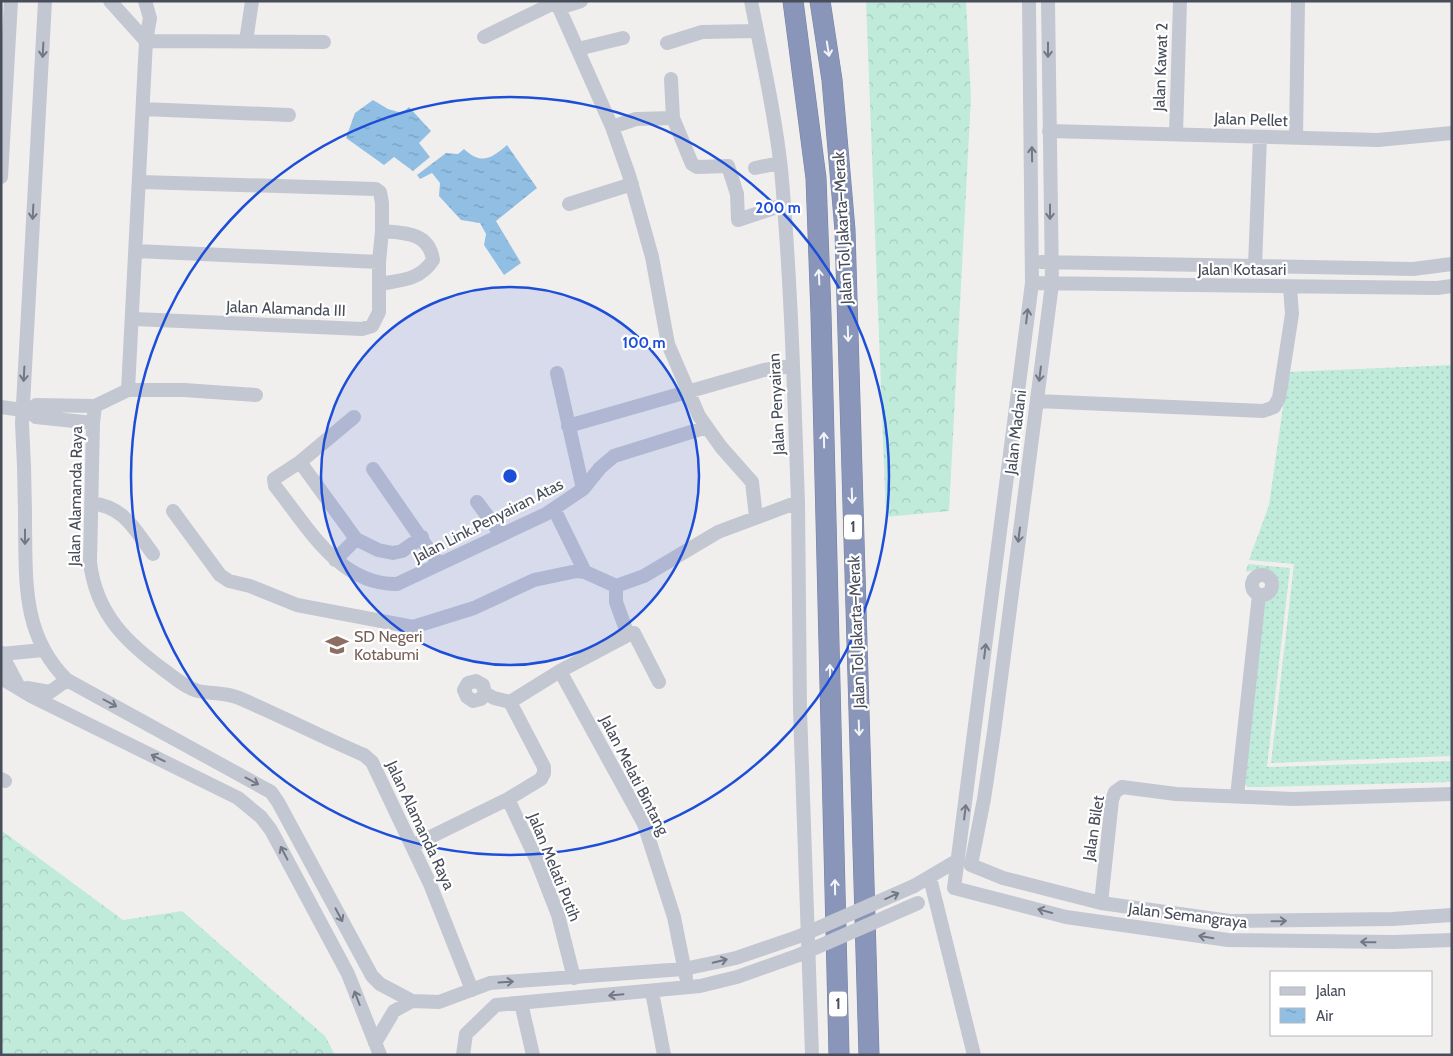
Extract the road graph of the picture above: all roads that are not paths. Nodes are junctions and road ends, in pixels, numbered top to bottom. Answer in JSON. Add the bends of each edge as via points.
{"nodes":[{"id":1,"x":11,"y":1,"type":"edge"},
{"id":2,"x":45,"y":1,"type":"edge"},
{"id":3,"x":110,"y":1,"type":"edge"},
{"id":4,"x":145,"y":1,"type":"edge"},
{"id":5,"x":252,"y":1,"type":"edge"},
{"id":6,"x":580,"y":1,"type":"edge"},
{"id":7,"x":752,"y":1,"type":"edge"},
{"id":8,"x":793,"y":1,"type":"edge"},
{"id":9,"x":820,"y":1,"type":"edge"},
{"id":10,"x":1029,"y":1,"type":"edge"},
{"id":11,"x":1048,"y":1,"type":"edge"},
{"id":12,"x":1180,"y":1,"type":"edge"},
{"id":13,"x":1298,"y":1,"type":"edge"},
{"id":14,"x":557,"y":4,"type":"edge"},
{"id":15,"x":757,"y":30,"type":"junction"},
{"id":16,"x":484,"y":37,"type":"dead end"},
{"id":17,"x":623,"y":38,"type":"dead end"},
{"id":18,"x":146,"y":41,"type":"junction"},
{"id":19,"x":246,"y":41,"type":"junction"},
{"id":20,"x":324,"y":42,"type":"dead end"},
{"id":21,"x":667,"y":43,"type":"dead end"},
{"id":22,"x":578,"y":49,"type":"junction"},
{"id":23,"x":671,"y":80,"type":"dead end"},
{"id":24,"x":143,"y":109,"type":"junction"},
{"id":25,"x":289,"y":114,"type":"dead end"},
{"id":26,"x":673,"y":118,"type":"junction"},
{"id":27,"x":612,"y":127,"type":"junction"},
{"id":28,"x":1049,"y":131,"type":"junction"},
{"id":29,"x":1176,"y":134,"type":"junction"},
{"id":30,"x":1452,"y":134,"type":"edge"},
{"id":31,"x":1260,"y":136,"type":"junction"},
{"id":32,"x":1296,"y":138,"type":"junction"},
{"id":33,"x":780,"y":163,"type":"junction"},
{"id":34,"x":755,"y":168,"type":"dead end"},
{"id":35,"x":1,"y":177,"type":"edge"},
{"id":36,"x":141,"y":182,"type":"junction"},
{"id":37,"x":632,"y":184,"type":"junction"},
{"id":38,"x":569,"y":204,"type":"dead end"},
{"id":39,"x":783,"y":205,"type":"junction"},
{"id":40,"x":382,"y":231,"type":"junction"},
{"id":41,"x":136,"y":251,"type":"junction"},
{"id":42,"x":379,"y":262,"type":"junction"},
{"id":43,"x":1033,"y":262,"type":"junction"},
{"id":44,"x":1050,"y":262,"type":"junction"},
{"id":45,"x":1452,"y":264,"type":"edge"},
{"id":46,"x":1255,"y":266,"type":"junction"},
{"id":47,"x":1032,"y":283,"type":"junction"},
{"id":48,"x":380,"y":284,"type":"junction"},
{"id":49,"x":1052,"y":284,"type":"junction"},
{"id":50,"x":1290,"y":286,"type":"junction"},
{"id":51,"x":1452,"y":286,"type":"edge"},
{"id":52,"x":134,"y":319,"type":"junction"},
{"id":53,"x":792,"y":366,"type":"junction"},
{"id":54,"x":556,"y":373,"type":"dead end"},
{"id":55,"x":128,"y":390,"type":"junction"},
{"id":56,"x":687,"y":392,"type":"junction"},
{"id":57,"x":256,"y":395,"type":"dead end"},
{"id":58,"x":1037,"y":401,"type":"junction"},
{"id":59,"x":95,"y":406,"type":"junction"},
{"id":60,"x":1,"y":407,"type":"edge"},
{"id":61,"x":26,"y":411,"type":"junction"},
{"id":62,"x":354,"y":417,"type":"dead end"},
{"id":63,"x":92,"y":423,"type":"junction"},
{"id":64,"x":568,"y":426,"type":"junction"},
{"id":65,"x":707,"y":427,"type":"junction"},
{"id":66,"x":300,"y":462,"type":"junction"},
{"id":67,"x":373,"y":469,"type":"dead end"},
{"id":68,"x":583,"y":489,"type":"junction"},
{"id":69,"x":477,"y":502,"type":"dead end"},
{"id":70,"x":798,"y":502,"type":"junction"},
{"id":71,"x":91,"y":503,"type":"junction"},
{"id":72,"x":554,"y":509,"type":"junction"},
{"id":73,"x":173,"y":511,"type":"dead end"},
{"id":74,"x":756,"y":517,"type":"junction"},
{"id":75,"x":501,"y":534,"type":"junction"},
{"id":76,"x":422,"y":537,"type":"junction"},
{"id":77,"x":356,"y":539,"type":"junction"},
{"id":78,"x":153,"y":554,"type":"dead end"},
{"id":79,"x":335,"y":560,"type":"junction"},
{"id":80,"x":438,"y":563,"type":"junction"},
{"id":81,"x":584,"y":572,"type":"junction"},
{"id":82,"x":616,"y":586,"type":"junction"},
{"id":83,"x":1259,"y":595,"type":"dead end"},
{"id":84,"x":628,"y":635,"type":"junction"},
{"id":85,"x":43,"y":650,"type":"junction"},
{"id":86,"x":1,"y":654,"type":"edge"},
{"id":87,"x":560,"y":671,"type":"junction"},
{"id":88,"x":1,"y":678,"type":"edge"},
{"id":89,"x":67,"y":680,"type":"junction"},
{"id":90,"x":659,"y":682,"type":"dead end"},
{"id":91,"x":19,"y":687,"type":"junction"},
{"id":92,"x":485,"y":693,"type":"dead end"},
{"id":93,"x":510,"y":702,"type":"junction"},
{"id":94,"x":1452,"y":794,"type":"edge"},
{"id":95,"x":1237,"y":796,"type":"junction"},
{"id":96,"x":508,"y":799,"type":"junction"},
{"id":97,"x":412,"y":846,"type":"junction"},
{"id":98,"x":964,"y":863,"type":"junction"},
{"id":99,"x":930,"y":878,"type":"junction"},
{"id":100,"x":958,"y":888,"type":"junction"},
{"id":101,"x":934,"y":896,"type":"junction"},
{"id":102,"x":1101,"y":903,"type":"junction"},
{"id":103,"x":1452,"y":915,"type":"edge"},
{"id":104,"x":1392,"y":919,"type":"junction"},
{"id":105,"x":1452,"y":940,"type":"edge"},
{"id":106,"x":1394,"y":942,"type":"junction"},
{"id":107,"x":684,"y":970,"type":"junction"},
{"id":108,"x":574,"y":978,"type":"junction"},
{"id":109,"x":688,"y":987,"type":"junction"},
{"id":110,"x":472,"y":990,"type":"junction"},
{"id":111,"x":652,"y":992,"type":"junction"},
{"id":112,"x":412,"y":1001,"type":"junction"},
{"id":113,"x":521,"y":1003,"type":"junction"},
{"id":114,"x":377,"y":1049,"type":"edge"},
{"id":115,"x":463,"y":1055,"type":"edge"},
{"id":116,"x":533,"y":1055,"type":"edge"},
{"id":117,"x":664,"y":1055,"type":"edge"},
{"id":118,"x":812,"y":1055,"type":"edge"},
{"id":119,"x":839,"y":1055,"type":"edge"},
{"id":120,"x":869,"y":1055,"type":"edge"},
{"id":121,"x":974,"y":1055,"type":"edge"}],
"edges":[{"from":1,"to":35,"type":"street"},
{"from":2,"to":61,"type":"street","one_way":true},
{"from":3,"to":18,"type":"street"},
{"from":4,"to":18,"type":"street","via":[[150,18]]},
{"from":5,"to":19,"type":"street"},
{"from":6,"to":14,"type":"street"},
{"from":7,"to":15,"type":"street","name":"Jalan Penyairan"},
{"from":119,"to":8,"type":"highway","name":"Jalan Tol Jakarta–Merak","number":"1","one_way":true,"via":[[816,178]]},
{"from":9,"to":120,"type":"highway","name":"Jalan Tol Jakarta–Merak","number":"1","one_way":true,"via":[[832,80],[844,230]]},
{"from":43,"to":10,"type":"street","name":"Jalan Madani","one_way":true},
{"from":11,"to":28,"type":"street","name":"Jalan Madani","one_way":true},
{"from":12,"to":29,"type":"street","name":"Jalan Kawat 2"},
{"from":13,"to":32,"type":"street"},
{"from":14,"to":16,"type":"street"},
{"from":14,"to":22,"type":"street"},
{"from":15,"to":21,"type":"street","via":[[702,32]]},
{"from":15,"to":33,"type":"street","name":"Jalan Penyairan"},
{"from":17,"to":22,"type":"street"},
{"from":18,"to":19,"type":"street"},
{"from":18,"to":24,"type":"street"},
{"from":19,"to":20,"type":"street"},
{"from":22,"to":27,"type":"street"},
{"from":23,"to":26,"type":"street"},
{"from":24,"to":25,"type":"street"},
{"from":24,"to":36,"type":"street"},
{"from":26,"to":27,"type":"street","via":[[636,119]]},
{"from":26,"to":39,"type":"street","via":[[695,167],[728,166],[737,194],[732,221]]},
{"from":27,"to":37,"type":"street"},
{"from":28,"to":29,"type":"street","name":"Jalan Pellet"},
{"from":28,"to":44,"type":"street","name":"Jalan Madani","one_way":true},
{"from":29,"to":31,"type":"street","name":"Jalan Pellet"},
{"from":30,"to":32,"type":"street","name":"Jalan Pellet","via":[[1378,140]]},
{"from":31,"to":32,"type":"street","name":"Jalan Pellet"},
{"from":31,"to":46,"type":"street"},
{"from":33,"to":34,"type":"street"},
{"from":33,"to":39,"type":"street","name":"Jalan Penyairan"},
{"from":36,"to":40,"type":"street","name":"Jalan Alamanda III","via":[[376,189],[381,196]]},
{"from":36,"to":41,"type":"street"},
{"from":37,"to":38,"type":"street"},
{"from":37,"to":56,"type":"street","via":[[652,257],[666,337]]},
{"from":39,"to":53,"type":"street","name":"Jalan Penyairan"},
{"from":40,"to":42,"type":"street","name":"Jalan Alamanda III"},
{"from":40,"to":48,"type":"street","via":[[414,234],[427,242],[433,260],[422,274]]},
{"from":41,"to":42,"type":"street"},
{"from":41,"to":52,"type":"street"},
{"from":42,"to":48,"type":"street","name":"Jalan Alamanda III"},
{"from":43,"to":44,"type":"street","name":"Jalan Kotasari"},
{"from":43,"to":47,"type":"street","name":"Jalan Madani"},
{"from":44,"to":46,"type":"street","name":"Jalan Kotasari"},
{"from":44,"to":49,"type":"street","name":"Jalan Madani"},
{"from":45,"to":46,"type":"street","name":"Jalan Kotasari","via":[[1413,269]]},
{"from":47,"to":49,"type":"street","name":"Jalan Kotasari"},
{"from":98,"to":47,"type":"street","name":"Jalan Madani","one_way":true},
{"from":48,"to":52,"type":"street","name":"Jalan Alamanda III","via":[[377,317],[372,326],[362,329]]},
{"from":49,"to":50,"type":"street","name":"Jalan Kotasari"},
{"from":49,"to":58,"type":"street","name":"Jalan Madani","one_way":true},
{"from":50,"to":51,"type":"street","name":"Jalan Kotasari"},
{"from":50,"to":58,"type":"street","via":[[1292,314],[1279,398],[1274,407],[1263,411]]},
{"from":52,"to":55,"type":"street"},
{"from":53,"to":56,"type":"street","via":[[764,370]]},
{"from":53,"to":70,"type":"street","name":"Jalan Penyairan"},
{"from":54,"to":64,"type":"street"},
{"from":55,"to":57,"type":"street"},
{"from":55,"to":59,"type":"street","name":"Jalan Alamanda Raya"},
{"from":56,"to":64,"type":"street"},
{"from":56,"to":65,"type":"street"},
{"from":58,"to":98,"type":"street","name":"Jalan Madani","one_way":true,"via":[[984,799]]},
{"from":59,"to":61,"type":"street","via":[[36,406]]},
{"from":59,"to":63,"type":"street","name":"Jalan Alamanda Raya"},
{"from":60,"to":61,"type":"street"},
{"from":61,"to":63,"type":"street","via":[[36,418]]},
{"from":61,"to":85,"type":"street","one_way":true,"via":[[26,590]]},
{"from":62,"to":66,"type":"street"},
{"from":63,"to":71,"type":"street","name":"Jalan Alamanda Raya"},
{"from":64,"to":68,"type":"street"},
{"from":65,"to":68,"type":"street","name":"Jalan Link.Penyairan Atas","via":[[619,454],[600,468]]},
{"from":65,"to":74,"type":"street","via":[[752,482]]},
{"from":66,"to":77,"type":"street"},
{"from":66,"to":79,"type":"street","via":[[274,478],[275,486]]},
{"from":67,"to":76,"type":"street"},
{"from":68,"to":72,"type":"street","name":"Jalan Link.Penyairan Atas"},
{"from":69,"to":75,"type":"street"},
{"from":70,"to":74,"type":"street"},
{"from":70,"to":118,"type":"street","name":"Jalan Penyairan","via":[[800,719]]},
{"from":71,"to":78,"type":"street","via":[[117,509]]},
{"from":71,"to":97,"type":"street","name":"Jalan Alamanda Raya","via":[[92,582],[116,627],[130,644],[182,684],[197,690],[236,696],[364,755],[378,772]]},
{"from":72,"to":75,"type":"street","name":"Jalan Link.Penyairan Atas"},
{"from":72,"to":81,"type":"street"},
{"from":73,"to":81,"type":"street","via":[[220,575],[229,581],[297,605],[413,627],[474,608],[534,580]]},
{"from":74,"to":82,"type":"street","via":[[718,532],[644,576]]},
{"from":75,"to":80,"type":"street","name":"Jalan Link.Penyairan Atas"},
{"from":76,"to":77,"type":"street","via":[[402,551],[393,553],[378,550]]},
{"from":76,"to":80,"type":"street"},
{"from":77,"to":79,"type":"street"},
{"from":79,"to":80,"type":"street","name":"Jalan Link.Penyairan Atas","via":[[356,576],[378,583],[397,584]]},
{"from":81,"to":82,"type":"street"},
{"from":82,"to":84,"type":"street","via":[[616,602]]},
{"from":83,"to":95,"type":"street"},
{"from":84,"to":87,"type":"street"},
{"from":84,"to":90,"type":"street","via":[[634,633]]},
{"from":85,"to":86,"type":"street"},
{"from":85,"to":89,"type":"street"},
{"from":86,"to":91,"type":"street"},
{"from":87,"to":93,"type":"street"},
{"from":87,"to":107,"type":"street","name":"Jalan Melati Bintang","via":[[644,824],[674,917]]},
{"from":88,"to":91,"type":"street"},
{"from":89,"to":91,"type":"street","via":[[50,692]]},
{"from":89,"to":112,"type":"street","one_way":true,"via":[[270,792],[372,976],[380,984]]},
{"from":114,"to":91,"type":"street","one_way":true,"via":[[348,974],[261,817],[238,798],[31,696]]},
{"from":92,"to":93,"type":"street"},
{"from":93,"to":96,"type":"street","via":[[544,767],[544,773],[541,779]]},
{"from":94,"to":95,"type":"street","name":"Jalan Bilet","via":[[1294,799]]},
{"from":95,"to":102,"type":"street","name":"Jalan Bilet","via":[[1176,794],[1130,786],[1118,789],[1112,800]]},
{"from":96,"to":97,"type":"street"},
{"from":96,"to":108,"type":"street","name":"Jalan Melati Putih","via":[[558,915]]},
{"from":97,"to":110,"type":"street","name":"Jalan Alamanda Raya"},
{"from":98,"to":99,"type":"street"},
{"from":98,"to":100,"type":"street"},
{"from":98,"to":102,"type":"street","name":"Jalan Semangraya","via":[[1003,878]]},
{"from":99,"to":101,"type":"street"},
{"from":107,"to":99,"type":"street","one_way":true,"bridge":true,"via":[[736,958],[800,936]]},
{"from":100,"to":101,"type":"street"},
{"from":106,"to":100,"type":"street","name":"Jalan Semangraya","one_way":true,"via":[[1228,940],[1066,917]]},
{"from":101,"to":109,"type":"street","bridge":true,"via":[[799,955],[737,977]]},
{"from":101,"to":121,"type":"street"},
{"from":102,"to":104,"type":"street","name":"Jalan Semangraya","one_way":true,"via":[[1230,921]]},
{"from":103,"to":104,"type":"street","name":"Jalan Semangraya"},
{"from":104,"to":106,"type":"street"},
{"from":105,"to":106,"type":"street","name":"Jalan Semangraya"},
{"from":107,"to":108,"type":"street"},
{"from":107,"to":109,"type":"street","name":"Jalan Melati Bintang"},
{"from":110,"to":108,"type":"street","one_way":true,"via":[[490,983]]},
{"from":109,"to":111,"type":"street"},
{"from":110,"to":112,"type":"street","via":[[439,1002]]},
{"from":111,"to":113,"type":"street","one_way":true},
{"from":111,"to":117,"type":"street"},
{"from":112,"to":114,"type":"street","via":[[394,1011]]},
{"from":113,"to":115,"type":"street","via":[[502,1003],[489,1009],[466,1034]]},
{"from":113,"to":116,"type":"street"}]}
